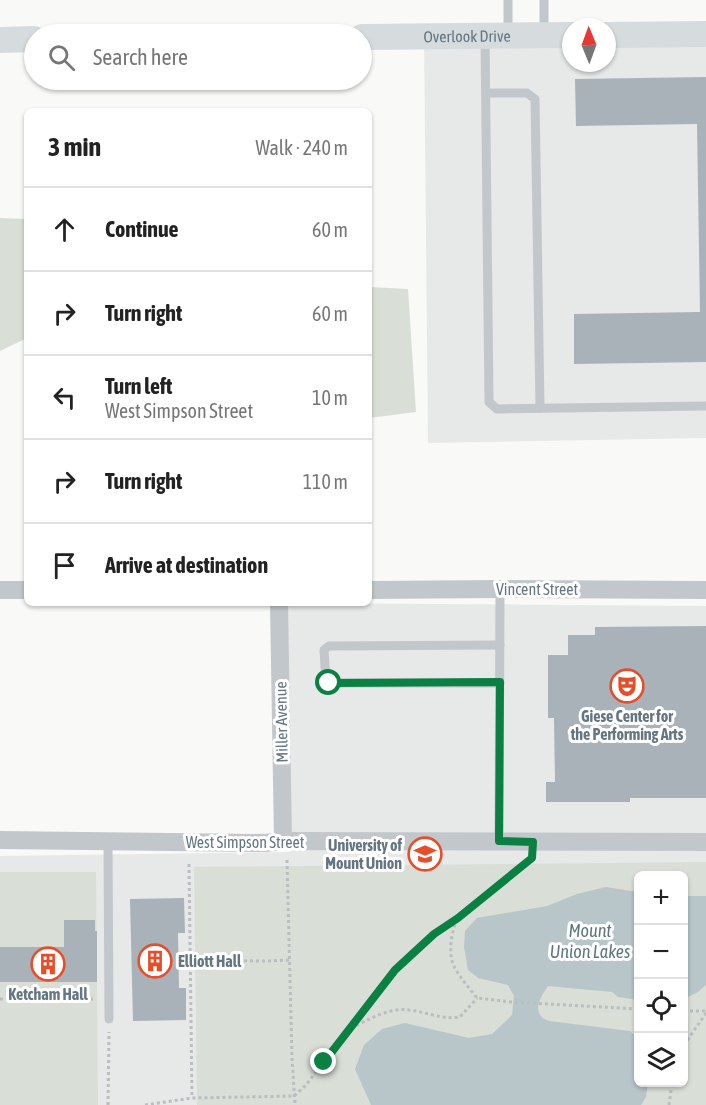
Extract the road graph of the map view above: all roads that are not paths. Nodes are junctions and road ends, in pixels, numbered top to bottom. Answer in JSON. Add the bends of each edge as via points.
{"nodes":[{"id":1,"x":508,"y":0,"type":"edge"},
{"id":2,"x":544,"y":0,"type":"edge"},
{"id":3,"x":706,"y":34,"type":"edge"},
{"id":4,"x":544,"y":35,"type":"junction"},
{"id":5,"x":562,"y":35,"type":"edge"},
{"id":6,"x":616,"y":35,"type":"edge"},
{"id":7,"x":496,"y":36,"type":"junction"},
{"id":8,"x":372,"y":37,"type":"edge"},
{"id":9,"x":24,"y":39,"type":"edge"},
{"id":10,"x":0,"y":40,"type":"edge"},
{"id":11,"x":486,"y":93,"type":"junction"},
{"id":12,"x":706,"y":406,"type":"edge"},
{"id":13,"x":540,"y":408,"type":"junction"},
{"id":14,"x":500,"y":589,"type":"junction"},
{"id":15,"x":0,"y":590,"type":"edge"},
{"id":16,"x":24,"y":590,"type":"edge"},
{"id":17,"x":372,"y":590,"type":"edge"},
{"id":18,"x":706,"y":590,"type":"edge"},
{"id":19,"x":279,"y":606,"type":"edge"},
{"id":20,"x":500,"y":645,"type":"junction"},
{"id":21,"x":500,"y":682,"type":"junction"},
{"id":22,"x":0,"y":840,"type":"edge"},
{"id":23,"x":108,"y":841,"type":"junction"},
{"id":24,"x":283,"y":841,"type":"junction"},
{"id":25,"x":499,"y":841,"type":"junction"},
{"id":26,"x":706,"y":842,"type":"edge"},
{"id":27,"x":109,"y":1019,"type":"road end"}],
"edges":[{"from":1,"to":7,"type":"lane"},
{"from":2,"to":4,"type":"lane"},
{"from":3,"to":6,"type":"street"},
{"from":4,"to":5,"type":"street","name":"Overlook Drive"},
{"from":4,"to":7,"type":"street","name":"Overlook Drive"},
{"from":7,"to":8,"type":"street","name":"Overlook Drive"},
{"from":7,"to":11,"type":"lane"},
{"from":9,"to":10,"type":"street"},
{"from":11,"to":13,"type":"lane","via":[[527,93],[535,99]]},
{"from":11,"to":13,"type":"lane","via":[[489,402],[497,409]]},
{"from":12,"to":13,"type":"lane"},
{"from":14,"to":17,"type":"street","name":"Vincent Street"},
{"from":14,"to":18,"type":"street","name":"Vincent Street"},
{"from":14,"to":20,"type":"lane"},
{"from":15,"to":16,"type":"street"},
{"from":19,"to":24,"type":"street","name":"Miller Avenue"},
{"from":20,"to":21,"type":"lane"},
{"from":20,"to":21,"type":"lane","via":[[329,646],[324,650],[324,675],[329,683]]},
{"from":21,"to":25,"type":"lane"},
{"from":22,"to":23,"type":"street","name":"West Simpson Street"},
{"from":23,"to":24,"type":"street","name":"West Simpson Street"},
{"from":23,"to":27,"type":"lane"},
{"from":24,"to":25,"type":"street","name":"West Simpson Street"},
{"from":25,"to":26,"type":"street","name":"West Simpson Street"}]}
